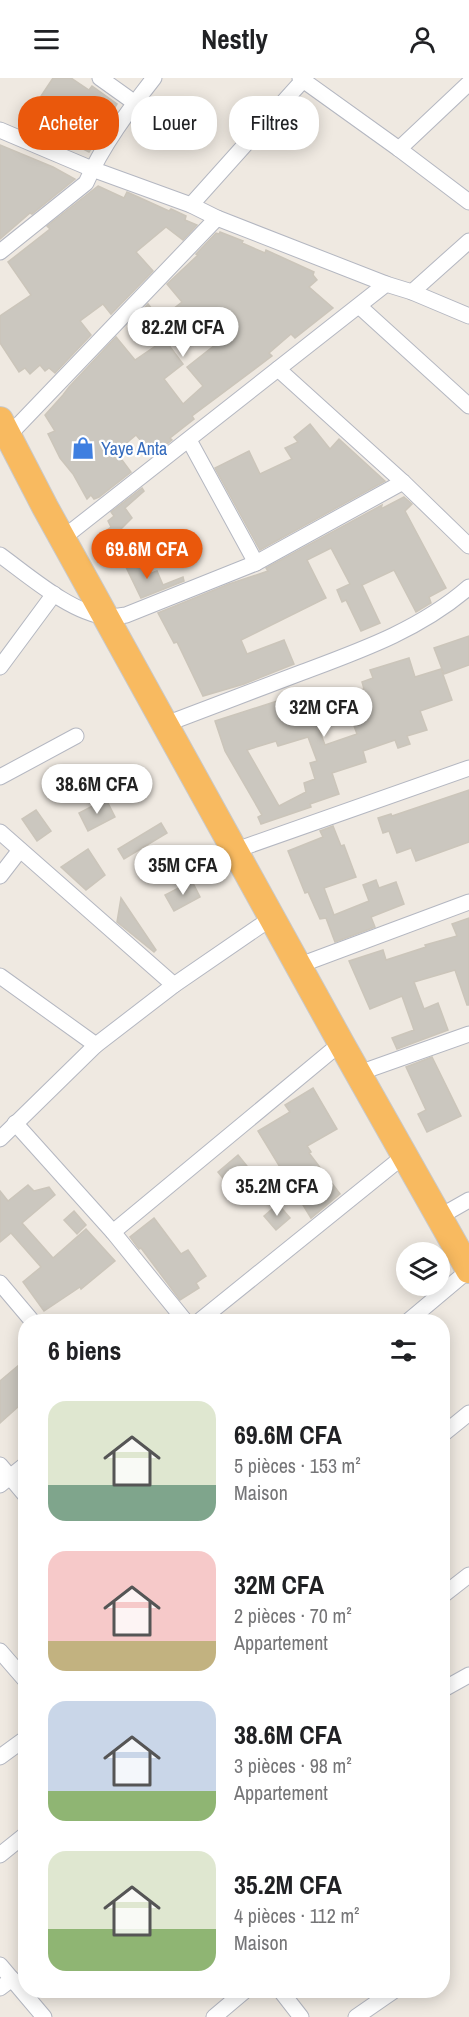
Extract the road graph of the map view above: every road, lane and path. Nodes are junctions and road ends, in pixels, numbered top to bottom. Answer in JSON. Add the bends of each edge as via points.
{"nodes":[{"id":1,"x":100,"y":78,"type":"edge"},
{"id":2,"x":154,"y":78,"type":"edge"},
{"id":3,"x":302,"y":79,"type":"edge"},
{"id":4,"x":469,"y":83,"type":"edge"},
{"id":5,"x":140,"y":96,"type":"edge"},
{"id":6,"x":131,"y":100,"type":"edge"},
{"id":7,"x":131,"y":109,"type":"edge"},
{"id":8,"x":0,"y":130,"type":"edge"},
{"id":9,"x":399,"y":149,"type":"junction"},
{"id":10,"x":92,"y":169,"type":"junction"},
{"id":11,"x":469,"y":202,"type":"edge"},
{"id":12,"x":191,"y":205,"type":"junction"},
{"id":13,"x":217,"y":218,"type":"junction"},
{"id":14,"x":469,"y":241,"type":"edge"},
{"id":15,"x":0,"y":252,"type":"edge"},
{"id":16,"x":387,"y":284,"type":"junction"},
{"id":17,"x":412,"y":292,"type":"junction"},
{"id":18,"x":359,"y":306,"type":"junction"},
{"id":19,"x":469,"y":316,"type":"edge"},
{"id":20,"x":278,"y":369,"type":"junction"},
{"id":21,"x":469,"y":406,"type":"edge"},
{"id":22,"x":4,"y":428,"type":"edge"},
{"id":23,"x":189,"y":440,"type":"junction"},
{"id":24,"x":404,"y":482,"type":"junction"},
{"id":25,"x":63,"y":538,"type":"junction"},
{"id":26,"x":469,"y":546,"type":"edge"},
{"id":27,"x":0,"y":555,"type":"edge"},
{"id":28,"x":256,"y":563,"type":"junction"},
{"id":29,"x":469,"y":587,"type":"edge"},
{"id":30,"x":54,"y":594,"type":"junction"},
{"id":31,"x":106,"y":617,"type":"junction"},
{"id":32,"x":0,"y":667,"type":"edge"},
{"id":33,"x":166,"y":724,"type":"junction"},
{"id":34,"x":76,"y":736,"type":"dead end"},
{"id":35,"x":469,"y":768,"type":"edge"},
{"id":36,"x":0,"y":777,"type":"edge"},
{"id":37,"x":0,"y":832,"type":"edge"},
{"id":38,"x":20,"y":850,"type":"junction"},
{"id":39,"x":236,"y":850,"type":"junction"},
{"id":40,"x":0,"y":876,"type":"edge"},
{"id":41,"x":469,"y":903,"type":"edge"},
{"id":42,"x":273,"y":917,"type":"junction"},
{"id":43,"x":300,"y":965,"type":"junction"},
{"id":44,"x":0,"y":976,"type":"edge"},
{"id":45,"x":174,"y":985,"type":"junction"},
{"id":46,"x":469,"y":1034,"type":"edge"},
{"id":47,"x":341,"y":1043,"type":"junction"},
{"id":48,"x":96,"y":1045,"type":"junction"},
{"id":49,"x":360,"y":1073,"type":"junction"},
{"id":50,"x":15,"y":1123,"type":"junction"},
{"id":51,"x":0,"y":1139,"type":"edge"},
{"id":52,"x":405,"y":1155,"type":"junction"},
{"id":53,"x":469,"y":1200,"type":"edge"},
{"id":54,"x":439,"y":1217,"type":"junction"},
{"id":55,"x":112,"y":1232,"type":"junction"},
{"id":56,"x":469,"y":1270,"type":"edge"},
{"id":57,"x":0,"y":1283,"type":"edge"},
{"id":58,"x":26,"y":1314,"type":"edge"},
{"id":59,"x":179,"y":1314,"type":"edge"},
{"id":60,"x":208,"y":1314,"type":"edge"},
{"id":61,"x":417,"y":1314,"type":"edge"},
{"id":62,"x":469,"y":1413,"type":"edge"},
{"id":63,"x":450,"y":1428,"type":"edge"},
{"id":64,"x":18,"y":1468,"type":"edge"},
{"id":65,"x":3,"y":1476,"type":"edge"},
{"id":66,"x":18,"y":1489,"type":"edge"},
{"id":67,"x":469,"y":1575,"type":"edge"},
{"id":68,"x":450,"y":1590,"type":"edge"},
{"id":69,"x":0,"y":1651,"type":"edge"},
{"id":70,"x":18,"y":1672,"type":"edge"},
{"id":71,"x":469,"y":1675,"type":"edge"},
{"id":72,"x":450,"y":1686,"type":"edge"},
{"id":73,"x":18,"y":1744,"type":"edge"},
{"id":74,"x":0,"y":1757,"type":"edge"},
{"id":75,"x":18,"y":1840,"type":"edge"},
{"id":76,"x":0,"y":1855,"type":"edge"},
{"id":77,"x":0,"y":1965,"type":"edge"},
{"id":78,"x":6,"y":1984,"type":"edge"},
{"id":79,"x":18,"y":1994,"type":"edge"},
{"id":80,"x":22,"y":1998,"type":"edge"},
{"id":81,"x":236,"y":1998,"type":"edge"},
{"id":82,"x":286,"y":1998,"type":"edge"},
{"id":83,"x":383,"y":1998,"type":"edge"},
{"id":84,"x":44,"y":2017,"type":"edge"},
{"id":85,"x":213,"y":2017,"type":"edge"},
{"id":86,"x":301,"y":2017,"type":"edge"},
{"id":87,"x":356,"y":2017,"type":"edge"}],
"edges":[{"from":1,"to":6,"type":"street"},
{"from":2,"to":5,"type":"street"},
{"from":3,"to":9,"type":"street"},
{"from":3,"to":12,"type":"street"},
{"from":4,"to":9,"type":"street"},
{"from":7,"to":10,"type":"street"},
{"from":8,"to":10,"type":"street"},
{"from":9,"to":11,"type":"street"},
{"from":10,"to":12,"type":"street"},
{"from":10,"to":15,"type":"street","via":[[86,183]]},
{"from":12,"to":13,"type":"street"},
{"from":13,"to":16,"type":"street"},
{"from":13,"to":22,"type":"street"},
{"from":14,"to":17,"type":"street"},
{"from":16,"to":17,"type":"street"},
{"from":16,"to":18,"type":"street"},
{"from":17,"to":19,"type":"street"},
{"from":18,"to":20,"type":"street"},
{"from":18,"to":21,"type":"street"},
{"from":20,"to":23,"type":"street"},
{"from":20,"to":24,"type":"street"},
{"from":22,"to":25,"type":"highway"},
{"from":23,"to":25,"type":"street"},
{"from":23,"to":28,"type":"street"},
{"from":24,"to":26,"type":"street"},
{"from":24,"to":28,"type":"street"},
{"from":25,"to":31,"type":"highway"},
{"from":27,"to":30,"type":"street"},
{"from":28,"to":31,"type":"street","via":[[126,615]]},
{"from":29,"to":33,"type":"street","via":[[431,616],[356,653]]},
{"from":30,"to":31,"type":"street","via":[[77,608]]},
{"from":30,"to":32,"type":"street"},
{"from":31,"to":33,"type":"highway"},
{"from":33,"to":39,"type":"highway"},
{"from":34,"to":36,"type":"street"},
{"from":35,"to":39,"type":"street"},
{"from":37,"to":38,"type":"street"},
{"from":38,"to":40,"type":"street"},
{"from":38,"to":45,"type":"street"},
{"from":39,"to":42,"type":"highway"},
{"from":41,"to":43,"type":"street"},
{"from":42,"to":43,"type":"highway"},
{"from":42,"to":45,"type":"street"},
{"from":43,"to":47,"type":"highway"},
{"from":44,"to":48,"type":"street"},
{"from":45,"to":48,"type":"street"},
{"from":46,"to":49,"type":"street"},
{"from":47,"to":49,"type":"highway"},
{"from":47,"to":55,"type":"street"},
{"from":48,"to":50,"type":"street"},
{"from":49,"to":52,"type":"highway"},
{"from":50,"to":51,"type":"street"},
{"from":50,"to":55,"type":"street"},
{"from":52,"to":54,"type":"highway"},
{"from":52,"to":60,"type":"street"},
{"from":53,"to":54,"type":"street"},
{"from":54,"to":56,"type":"highway"},
{"from":55,"to":59,"type":"street"},
{"from":56,"to":61,"type":"street"},
{"from":57,"to":58,"type":"street"},
{"from":62,"to":63,"type":"street"},
{"from":64,"to":65,"type":"street"},
{"from":65,"to":66,"type":"street"},
{"from":67,"to":68,"type":"street"},
{"from":69,"to":70,"type":"street"},
{"from":71,"to":72,"type":"street"},
{"from":73,"to":74,"type":"street"},
{"from":75,"to":76,"type":"street"},
{"from":77,"to":78,"type":"street"},
{"from":78,"to":79,"type":"street"},
{"from":80,"to":84,"type":"street"},
{"from":81,"to":85,"type":"street"},
{"from":82,"to":86,"type":"street"},
{"from":83,"to":87,"type":"street"}]}
